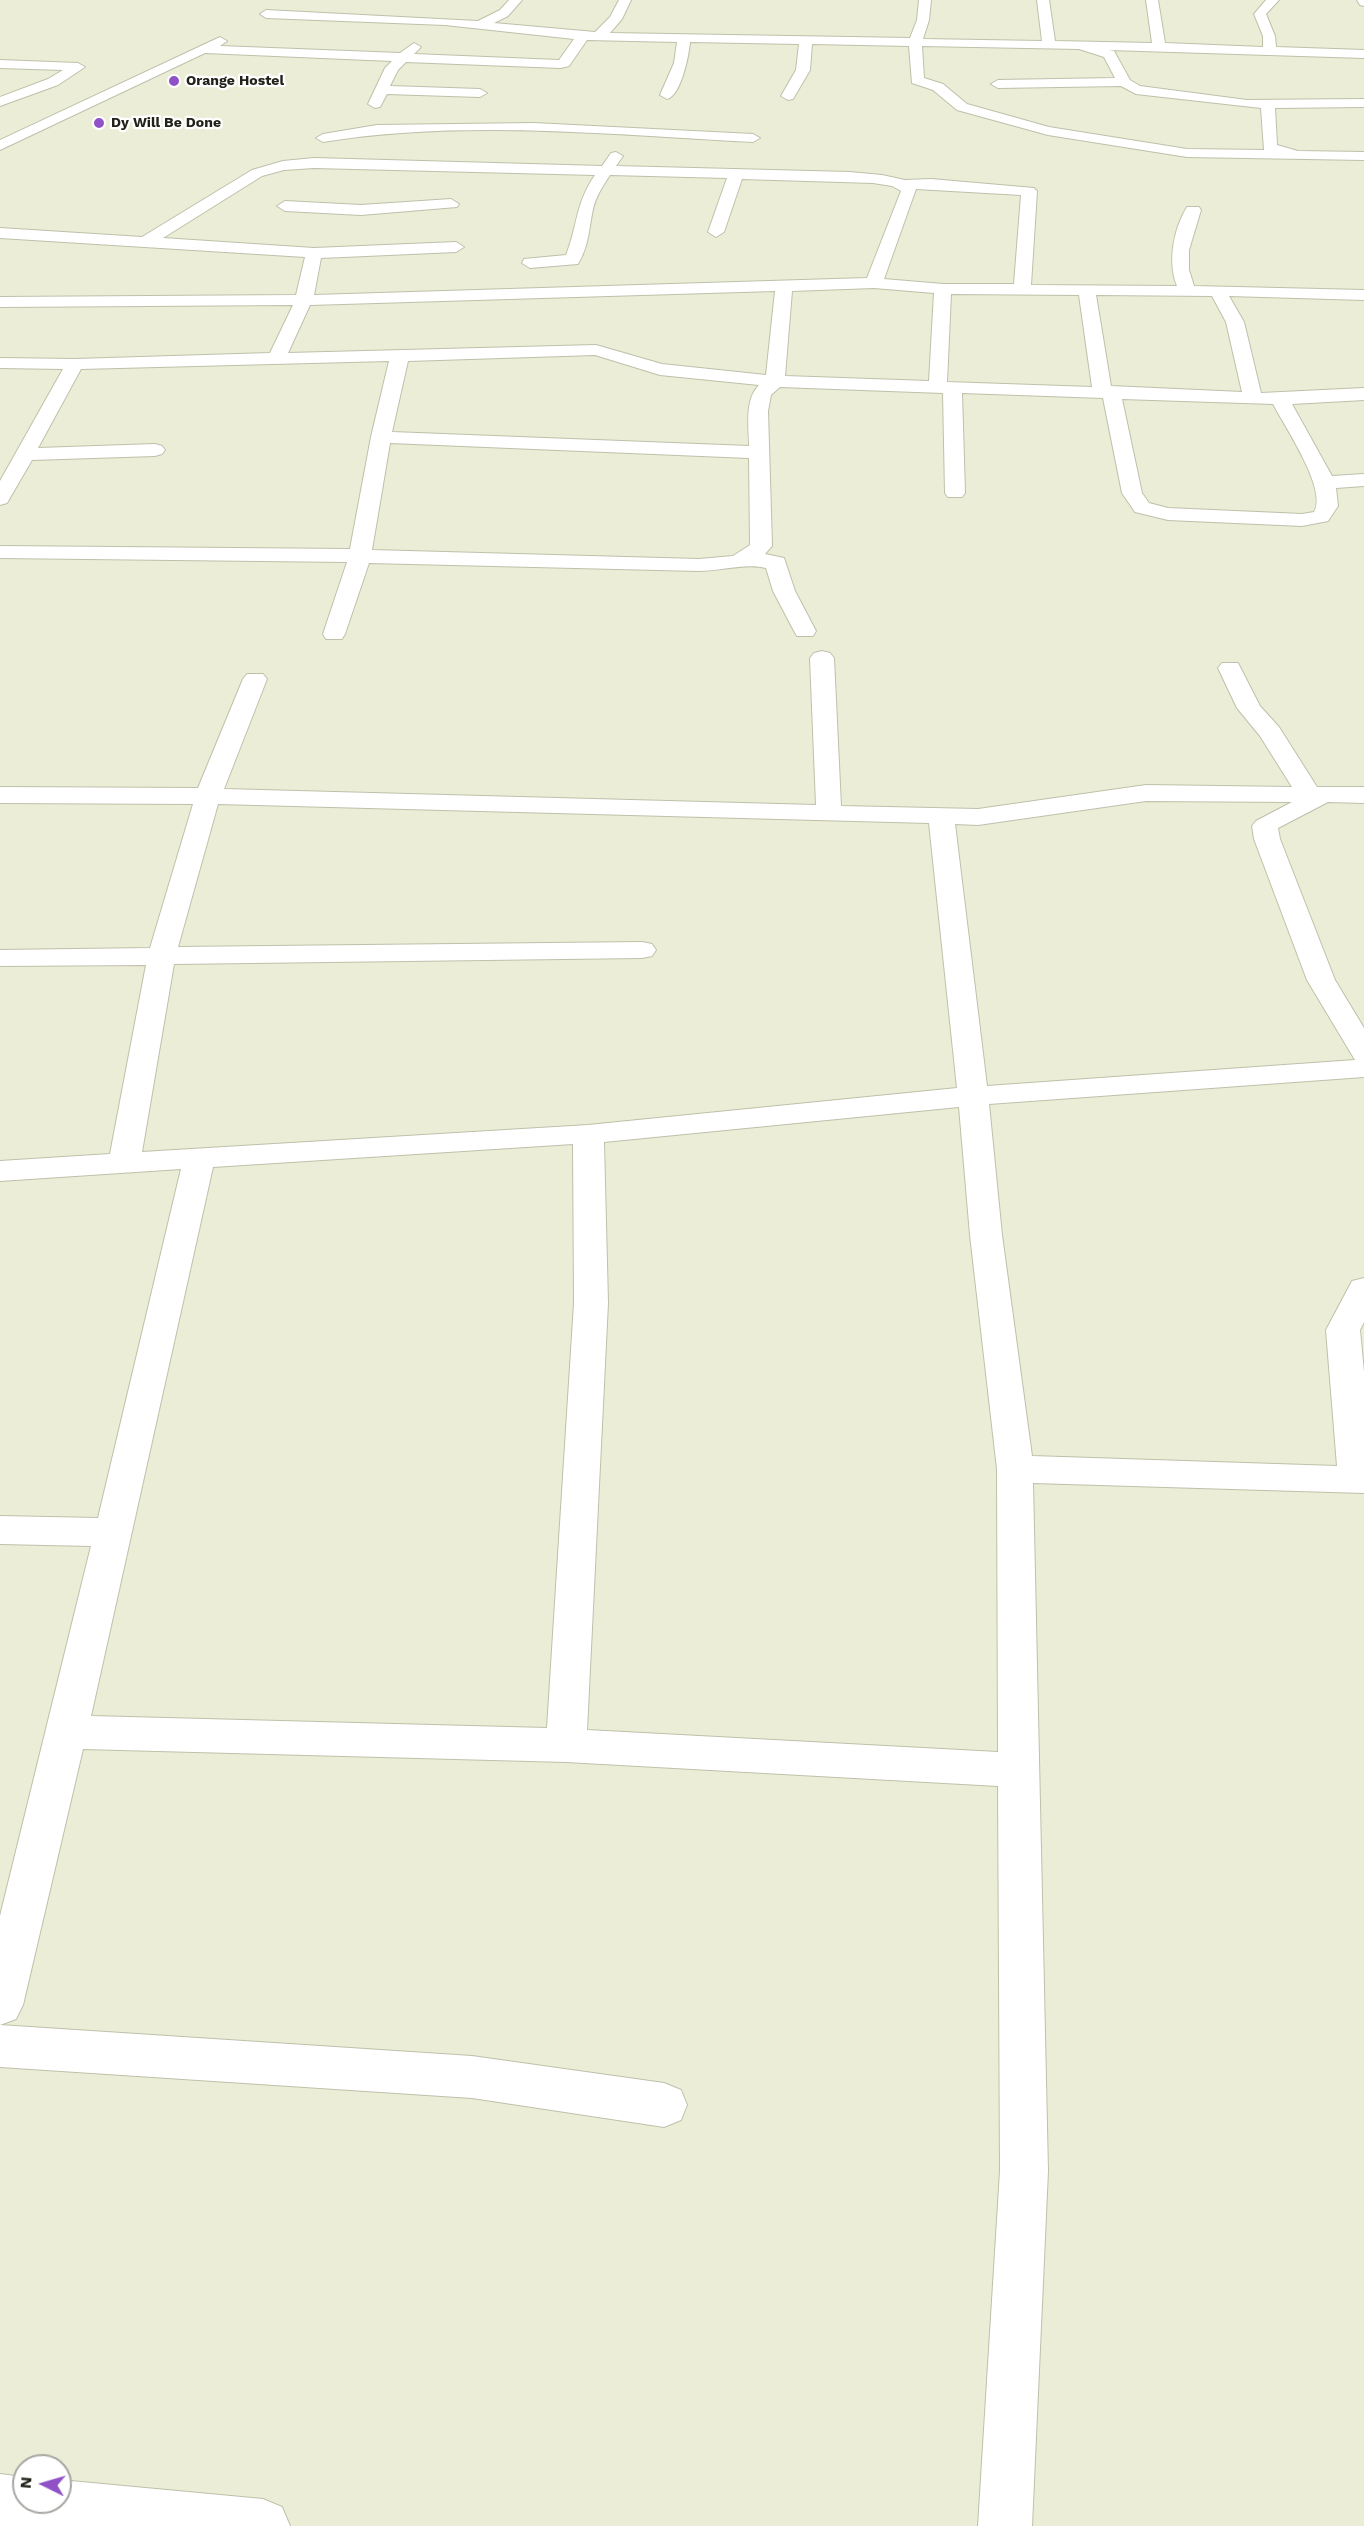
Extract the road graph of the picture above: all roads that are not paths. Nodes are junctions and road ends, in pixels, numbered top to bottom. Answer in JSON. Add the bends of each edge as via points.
{"nodes":[{"id":1,"x":274,"y":0,"type":"edge"},
{"id":2,"x":516,"y":0,"type":"edge"},
{"id":3,"x":625,"y":0,"type":"edge"},
{"id":4,"x":925,"y":0,"type":"edge"},
{"id":5,"x":1043,"y":0,"type":"edge"},
{"id":6,"x":1152,"y":0,"type":"edge"},
{"id":7,"x":1273,"y":0,"type":"edge"},
{"id":8,"x":266,"y":14,"type":"junction"},
{"id":9,"x":334,"y":16,"type":"junction"},
{"id":10,"x":445,"y":21,"type":"junction"},
{"id":11,"x":483,"y":23,"type":"junction"},
{"id":12,"x":257,"y":25,"type":"dead end"},
{"id":13,"x":583,"y":36,"type":"junction"},
{"id":14,"x":599,"y":36,"type":"junction"},
{"id":15,"x":229,"y":37,"type":"dead end"},
{"id":16,"x":684,"y":38,"type":"junction"},
{"id":17,"x":805,"y":40,"type":"junction"},
{"id":18,"x":915,"y":42,"type":"junction"},
{"id":19,"x":1049,"y":46,"type":"junction"},
{"id":20,"x":1070,"y":46,"type":"junction"},
{"id":21,"x":1159,"y":47,"type":"junction"},
{"id":22,"x":201,"y":49,"type":"junction"},
{"id":23,"x":1270,"y":51,"type":"junction"},
{"id":24,"x":299,"y":53,"type":"junction"},
{"id":25,"x":1364,"y":54,"type":"edge"},
{"id":26,"x":400,"y":58,"type":"junction"},
{"id":27,"x":0,"y":64,"type":"edge"},
{"id":28,"x":284,"y":70,"type":"dead end"},
{"id":29,"x":53,"y":81,"type":"junction"},
{"id":30,"x":1124,"y":82,"type":"junction"},
{"id":31,"x":998,"y":84,"type":"dead end"},
{"id":32,"x":120,"y":89,"type":"junction"},
{"id":33,"x":382,"y":90,"type":"junction"},
{"id":34,"x":480,"y":93,"type":"dead end"},
{"id":35,"x":667,"y":95,"type":"dead end"},
{"id":36,"x":788,"y":96,"type":"dead end"},
{"id":37,"x":0,"y":102,"type":"edge"},
{"id":38,"x":1364,"y":103,"type":"edge"},
{"id":39,"x":1269,"y":104,"type":"junction"},
{"id":40,"x":371,"y":117,"type":"junction"},
{"id":41,"x":632,"y":133,"type":"junction"},
{"id":42,"x":323,"y":138,"type":"dead end"},
{"id":43,"x":753,"y":138,"type":"dead end"},
{"id":44,"x":0,"y":146,"type":"edge"},
{"id":45,"x":1298,"y":155,"type":"junction"},
{"id":46,"x":1364,"y":156,"type":"edge"},
{"id":47,"x":462,"y":168,"type":"junction"},
{"id":48,"x":606,"y":170,"type":"junction"},
{"id":49,"x":736,"y":173,"type":"junction"},
{"id":50,"x":905,"y":185,"type":"junction"},
{"id":51,"x":285,"y":206,"type":"dead end"},
{"id":52,"x":1193,"y":210,"type":"dead end"},
{"id":53,"x":716,"y":232,"type":"dead end"},
{"id":54,"x":0,"y":233,"type":"edge"},
{"id":55,"x":144,"y":243,"type":"junction"},
{"id":56,"x":456,"y":247,"type":"dead end"},
{"id":57,"x":314,"y":253,"type":"junction"},
{"id":58,"x":530,"y":263,"type":"dead end"},
{"id":59,"x":874,"y":283,"type":"junction"},
{"id":60,"x":784,"y":286,"type":"junction"},
{"id":61,"x":943,"y":289,"type":"junction"},
{"id":62,"x":1022,"y":289,"type":"junction"},
{"id":63,"x":1087,"y":290,"type":"junction"},
{"id":64,"x":1187,"y":290,"type":"junction"},
{"id":65,"x":1218,"y":292,"type":"junction"},
{"id":66,"x":1364,"y":295,"type":"edge"},
{"id":67,"x":304,"y":300,"type":"junction"},
{"id":68,"x":0,"y":302,"type":"edge"},
{"id":69,"x":400,"y":354,"type":"junction"},
{"id":70,"x":277,"y":358,"type":"junction"},
{"id":71,"x":0,"y":363,"type":"edge"},
{"id":72,"x":75,"y":364,"type":"junction"},
{"id":73,"x":775,"y":381,"type":"junction"},
{"id":74,"x":945,"y":386,"type":"junction"},
{"id":75,"x":1106,"y":392,"type":"junction"},
{"id":76,"x":1364,"y":394,"type":"edge"},
{"id":77,"x":1253,"y":398,"type":"junction"},
{"id":78,"x":1280,"y":399,"type":"junction"},
{"id":79,"x":381,"y":437,"type":"junction"},
{"id":80,"x":20,"y":448,"type":"junction"},
{"id":81,"x":155,"y":450,"type":"dead end"},
{"id":82,"x":757,"y":452,"type":"junction"},
{"id":83,"x":1364,"y":480,"type":"edge"},
{"id":84,"x":1325,"y":482,"type":"junction"},
{"id":85,"x":955,"y":493,"type":"dead end"},
{"id":86,"x":0,"y":499,"type":"edge"},
{"id":87,"x":0,"y":552,"type":"edge"},
{"id":88,"x":360,"y":556,"type":"junction"},
{"id":89,"x":751,"y":558,"type":"junction"},
{"id":90,"x":805,"y":630,"type":"dead end"},
{"id":91,"x":334,"y":634,"type":"dead end"},
{"id":92,"x":822,"y":658,"type":"dead end"},
{"id":93,"x":1230,"y":668,"type":"dead end"},
{"id":94,"x":255,"y":679,"type":"dead end"},
{"id":95,"x":0,"y":795,"type":"edge"},
{"id":96,"x":1364,"y":795,"type":"edge"},
{"id":97,"x":208,"y":796,"type":"junction"},
{"id":98,"x":1318,"y":796,"type":"junction"},
{"id":99,"x":829,"y":814,"type":"junction"},
{"id":100,"x":941,"y":817,"type":"junction"},
{"id":101,"x":642,"y":950,"type":"dead end"},
{"id":102,"x":162,"y":955,"type":"junction"},
{"id":103,"x":0,"y":958,"type":"edge"},
{"id":104,"x":1364,"y":1053,"type":"edge"},
{"id":105,"x":1364,"y":1068,"type":"edge"},
{"id":106,"x":973,"y":1096,"type":"junction"},
{"id":107,"x":588,"y":1134,"type":"junction"},
{"id":108,"x":199,"y":1160,"type":"junction"},
{"id":109,"x":124,"y":1163,"type":"junction"},
{"id":110,"x":0,"y":1171,"type":"edge"},
{"id":111,"x":1364,"y":1289,"type":"edge"},
{"id":112,"x":1015,"y":1469,"type":"junction"},
{"id":113,"x":1360,"y":1480,"type":"edge"},
{"id":114,"x":0,"y":1530,"type":"edge"},
{"id":115,"x":113,"y":1532,"type":"junction"},
{"id":116,"x":67,"y":1732,"type":"junction"},
{"id":117,"x":566,"y":1745,"type":"junction"},
{"id":118,"x":1017,"y":1770,"type":"junction"},
{"id":119,"x":0,"y":2005,"type":"edge"},
{"id":120,"x":0,"y":2046,"type":"edge"},
{"id":121,"x":664,"y":2105,"type":"dead end"},
{"id":122,"x":0,"y":2501,"type":"edge"},
{"id":123,"x":263,"y":2526,"type":"edge"},
{"id":124,"x":1005,"y":2526,"type":"edge"}],
"edges":[{"from":1,"to":8,"type":"street"},
{"from":2,"to":11,"type":"street","via":[[504,13]]},
{"from":3,"to":14,"type":"street","via":[[616,19]]},
{"from":4,"to":18,"type":"street"},
{"from":5,"to":19,"type":"street"},
{"from":6,"to":21,"type":"street"},
{"from":7,"to":23,"type":"street","via":[[1260,14]]},
{"from":8,"to":9,"type":"street"},
{"from":8,"to":12,"type":"street"},
{"from":9,"to":10,"type":"street"},
{"from":9,"to":24,"type":"street"},
{"from":10,"to":11,"type":"street"},
{"from":10,"to":26,"type":"street"},
{"from":11,"to":13,"type":"street"},
{"from":13,"to":14,"type":"street"},
{"from":13,"to":26,"type":"street","via":[[561,64]]},
{"from":14,"to":16,"type":"street"},
{"from":15,"to":22,"type":"street"},
{"from":16,"to":17,"type":"street"},
{"from":16,"to":35,"type":"street","via":[[681,63]]},
{"from":17,"to":18,"type":"street"},
{"from":17,"to":36,"type":"street","via":[[807,63]]},
{"from":18,"to":19,"type":"street"},
{"from":18,"to":45,"type":"street","via":[[917,80],[938,87],[962,107],[1048,131],[1186,153]]},
{"from":19,"to":20,"type":"street"},
{"from":20,"to":21,"type":"street"},
{"from":20,"to":30,"type":"street","via":[[1109,54]]},
{"from":21,"to":23,"type":"street"},
{"from":22,"to":24,"type":"street"},
{"from":22,"to":32,"type":"street"},
{"from":23,"to":25,"type":"street"},
{"from":24,"to":26,"type":"street"},
{"from":24,"to":28,"type":"street"},
{"from":26,"to":33,"type":"street"},
{"from":27,"to":29,"type":"street","via":[[78,67]]},
{"from":29,"to":32,"type":"street"},
{"from":29,"to":37,"type":"street"},
{"from":30,"to":31,"type":"street"},
{"from":30,"to":39,"type":"street","via":[[1149,93]]},
{"from":32,"to":44,"type":"street"},
{"from":33,"to":34,"type":"street"},
{"from":33,"to":40,"type":"street"},
{"from":38,"to":39,"type":"street"},
{"from":39,"to":45,"type":"street","via":[[1270,148]]},
{"from":40,"to":41,"type":"street"},
{"from":40,"to":42,"type":"street"},
{"from":41,"to":43,"type":"street"},
{"from":41,"to":48,"type":"street"},
{"from":45,"to":46,"type":"street"},
{"from":47,"to":48,"type":"street"},
{"from":47,"to":51,"type":"street","via":[[450,206],[361,210]]},
{"from":47,"to":55,"type":"street","via":[[315,163],[257,172]]},
{"from":48,"to":49,"type":"street"},
{"from":48,"to":58,"type":"street","via":[[591,192],[572,260]]},
{"from":49,"to":50,"type":"street","via":[[850,177]]},
{"from":49,"to":53,"type":"street"},
{"from":50,"to":59,"type":"street","via":[[909,190]]},
{"from":50,"to":62,"type":"street","via":[[1029,191]]},
{"from":52,"to":64,"type":"street","via":[[1180,244],[1179,274]]},
{"from":54,"to":55,"type":"street"},
{"from":55,"to":57,"type":"street"},
{"from":56,"to":57,"type":"street"},
{"from":57,"to":67,"type":"street"},
{"from":59,"to":60,"type":"street"},
{"from":59,"to":61,"type":"street"},
{"from":60,"to":67,"type":"street"},
{"from":60,"to":73,"type":"street"},
{"from":61,"to":62,"type":"street"},
{"from":61,"to":74,"type":"street"},
{"from":62,"to":63,"type":"street"},
{"from":63,"to":64,"type":"street"},
{"from":63,"to":75,"type":"street"},
{"from":64,"to":65,"type":"street"},
{"from":65,"to":66,"type":"street","via":[[1323,291]]},
{"from":65,"to":77,"type":"street","via":[[1235,322]]},
{"from":67,"to":68,"type":"street"},
{"from":67,"to":70,"type":"street"},
{"from":69,"to":70,"type":"street"},
{"from":69,"to":73,"type":"street","via":[[596,350],[684,373]]},
{"from":69,"to":79,"type":"street"},
{"from":70,"to":72,"type":"street"},
{"from":71,"to":72,"type":"street"},
{"from":72,"to":80,"type":"street"},
{"from":73,"to":74,"type":"street"},
{"from":73,"to":82,"type":"street","via":[[762,393]]},
{"from":74,"to":75,"type":"street"},
{"from":74,"to":85,"type":"street"},
{"from":75,"to":77,"type":"street"},
{"from":75,"to":84,"type":"street","via":[[1132,494],[1142,508],[1168,514],[1302,520],[1321,517],[1328,506]]},
{"from":76,"to":78,"type":"street"},
{"from":77,"to":78,"type":"street"},
{"from":78,"to":84,"type":"street"},
{"from":79,"to":82,"type":"street"},
{"from":79,"to":88,"type":"street"},
{"from":80,"to":81,"type":"street"},
{"from":80,"to":86,"type":"street"},
{"from":82,"to":89,"type":"street","via":[[761,546]]},
{"from":83,"to":84,"type":"street"},
{"from":87,"to":88,"type":"street"},
{"from":88,"to":89,"type":"street","via":[[699,565]]},
{"from":88,"to":91,"type":"street"},
{"from":89,"to":90,"type":"street","via":[[776,563],[784,591]]},
{"from":92,"to":99,"type":"street"},
{"from":93,"to":98,"type":"street","via":[[1249,708]]},
{"from":94,"to":97,"type":"street"},
{"from":95,"to":97,"type":"street"},
{"from":96,"to":98,"type":"street"},
{"from":97,"to":99,"type":"street"},
{"from":97,"to":102,"type":"street"},
{"from":98,"to":100,"type":"street","via":[[1146,793],[978,817]]},
{"from":98,"to":104,"type":"street","via":[[1270,821],[1265,826],[1267,839],[1321,980]]},
{"from":99,"to":100,"type":"street"},
{"from":100,"to":106,"type":"street"},
{"from":101,"to":102,"type":"street"},
{"from":102,"to":103,"type":"street"},
{"from":102,"to":109,"type":"street"},
{"from":105,"to":106,"type":"street"},
{"from":106,"to":107,"type":"street"},
{"from":106,"to":112,"type":"street"},
{"from":107,"to":108,"type":"street"},
{"from":107,"to":117,"type":"street","via":[[591,1303]]},
{"from":108,"to":109,"type":"street"},
{"from":108,"to":115,"type":"street"},
{"from":109,"to":110,"type":"street"},
{"from":111,"to":113,"type":"street","via":[[1343,1330]]},
{"from":112,"to":113,"type":"street"},
{"from":112,"to":118,"type":"street"},
{"from":114,"to":115,"type":"street"},
{"from":115,"to":116,"type":"street"},
{"from":116,"to":117,"type":"street"},
{"from":116,"to":119,"type":"street"},
{"from":117,"to":118,"type":"street"},
{"from":118,"to":124,"type":"street","via":[[1024,2170]]},
{"from":120,"to":121,"type":"street","via":[[472,2077]]},
{"from":122,"to":123,"type":"street"}]}
